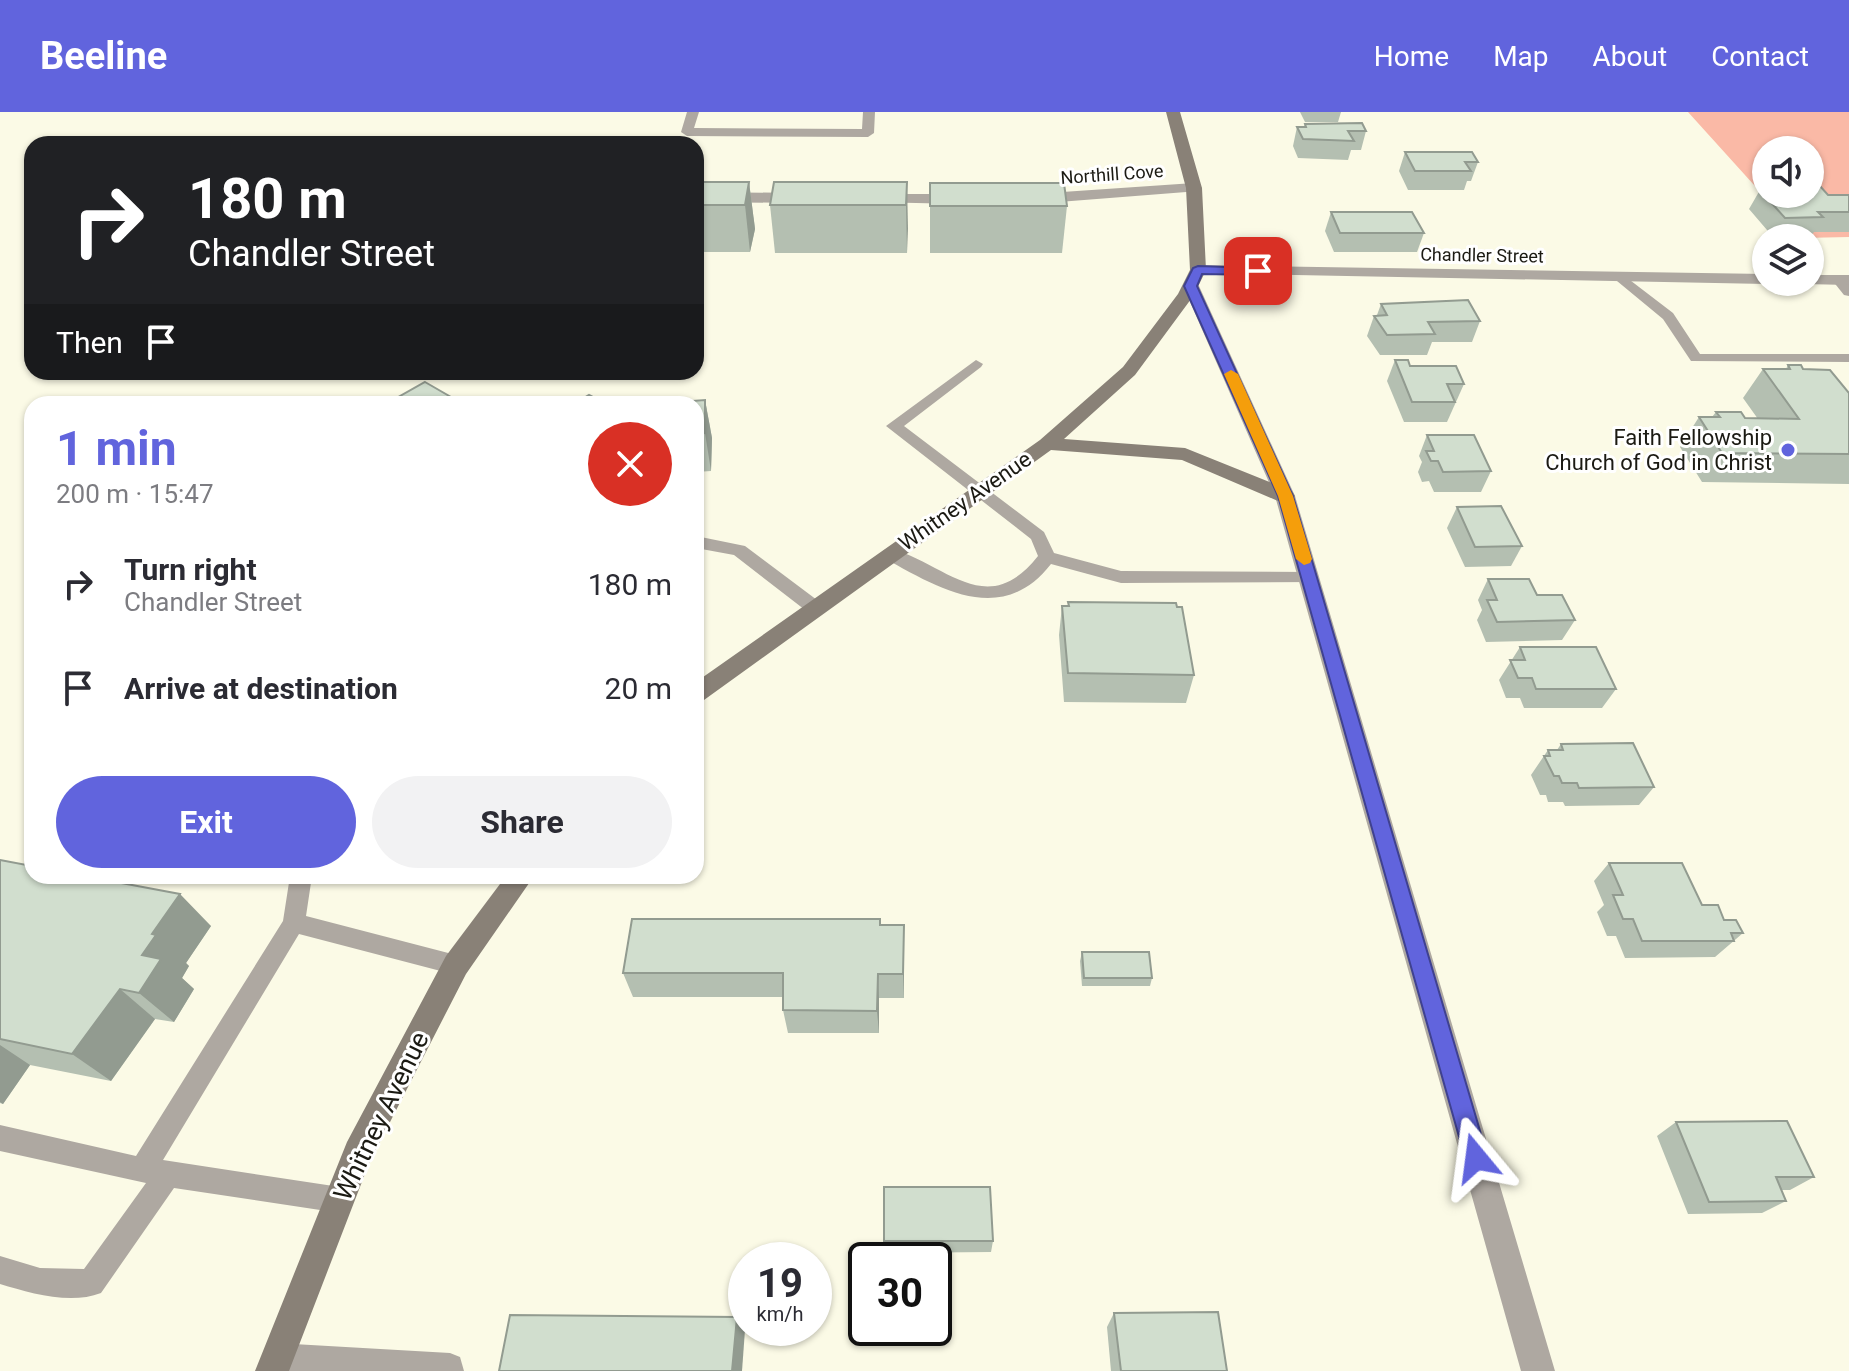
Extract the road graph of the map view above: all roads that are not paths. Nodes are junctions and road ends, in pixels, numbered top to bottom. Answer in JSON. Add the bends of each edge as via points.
{"nodes":[{"id":1,"x":693,"y":112,"type":"edge"},
{"id":2,"x":869,"y":112,"type":"edge"},
{"id":3,"x":1173,"y":112,"type":"edge"},
{"id":4,"x":1194,"y":188,"type":"junction"},
{"id":5,"x":704,"y":197,"type":"edge"},
{"id":6,"x":822,"y":198,"type":"edge"},
{"id":7,"x":853,"y":199,"type":"edge"},
{"id":8,"x":979,"y":199,"type":"edge"},
{"id":9,"x":1010,"y":200,"type":"edge"},
{"id":10,"x":1194,"y":278,"type":"junction"},
{"id":11,"x":1622,"y":278,"type":"junction"},
{"id":12,"x":1752,"y":279,"type":"edge"},
{"id":13,"x":1824,"y":282,"type":"edge"},
{"id":14,"x":1846,"y":284,"type":"edge"},
{"id":15,"x":1849,"y":358,"type":"edge"},
{"id":16,"x":976,"y":364,"type":"dead end"},
{"id":17,"x":1047,"y":444,"type":"junction"},
{"id":18,"x":979,"y":491,"type":"junction"},
{"id":19,"x":1285,"y":496,"type":"junction"},
{"id":20,"x":704,"y":543,"type":"edge"},
{"id":21,"x":890,"y":554,"type":"junction"},
{"id":22,"x":1047,"y":557,"type":"junction"},
{"id":23,"x":1310,"y":578,"type":"junction"},
{"id":24,"x":815,"y":608,"type":"junction"},
{"id":25,"x":704,"y":688,"type":"edge"},
{"id":26,"x":300,"y":884,"type":"edge"},
{"id":27,"x":515,"y":884,"type":"edge"},
{"id":28,"x":294,"y":923,"type":"junction"},
{"id":29,"x":456,"y":965,"type":"junction"},
{"id":30,"x":0,"y":1138,"type":"edge"},
{"id":31,"x":155,"y":1172,"type":"junction"},
{"id":32,"x":340,"y":1200,"type":"junction"},
{"id":33,"x":0,"y":1270,"type":"edge"},
{"id":34,"x":274,"y":1364,"type":"edge"},
{"id":35,"x":450,"y":1371,"type":"edge"},
{"id":36,"x":1538,"y":1371,"type":"edge"}],
"edges":[{"from":1,"to":2,"type":"lane","via":[[687,132],[868,133]]},
{"from":3,"to":4,"type":"main road"},
{"from":4,"to":9,"type":"street","name":"Northill Cove"},
{"from":4,"to":10,"type":"main road"},
{"from":5,"to":6,"type":"street"},
{"from":7,"to":8,"type":"street"},
{"from":10,"to":11,"type":"street","name":"Chandler Street"},
{"from":10,"to":17,"type":"main road","name":"Whitney Avenue","via":[[1129,371]]},
{"from":10,"to":19,"type":"street"},
{"from":11,"to":12,"type":"street","name":"Chandler Street"},
{"from":11,"to":15,"type":"lane","via":[[1668,316],[1696,358]]},
{"from":13,"to":14,"type":"street"},
{"from":16,"to":18,"type":"lane","via":[[894,426]]},
{"from":17,"to":18,"type":"main road","name":"Whitney Avenue"},
{"from":17,"to":19,"type":"main road","via":[[1185,454]]},
{"from":18,"to":21,"type":"main road","name":"Whitney Avenue"},
{"from":18,"to":22,"type":"lane","via":[[1038,536]]},
{"from":19,"to":23,"type":"street"},
{"from":20,"to":24,"type":"lane","via":[[739,550]]},
{"from":21,"to":22,"type":"lane","via":[[948,585],[1001,594],[1036,577]]},
{"from":21,"to":24,"type":"main road","name":"Whitney Avenue"},
{"from":22,"to":23,"type":"lane","via":[[1121,577]]},
{"from":23,"to":36,"type":"street"},
{"from":24,"to":25,"type":"main road","name":"Whitney Avenue"},
{"from":26,"to":28,"type":"lane"},
{"from":27,"to":29,"type":"main road","name":"Whitney Avenue"},
{"from":28,"to":29,"type":"lane"},
{"from":28,"to":31,"type":"lane"},
{"from":29,"to":32,"type":"main road","name":"Whitney Avenue","via":[[358,1153]]},
{"from":30,"to":31,"type":"lane"},
{"from":31,"to":32,"type":"lane"},
{"from":31,"to":33,"type":"lane","via":[[91,1283],[40,1282]]},
{"from":32,"to":34,"type":"main road","name":"Whitney Avenue"},
{"from":34,"to":35,"type":"lane"}]}
